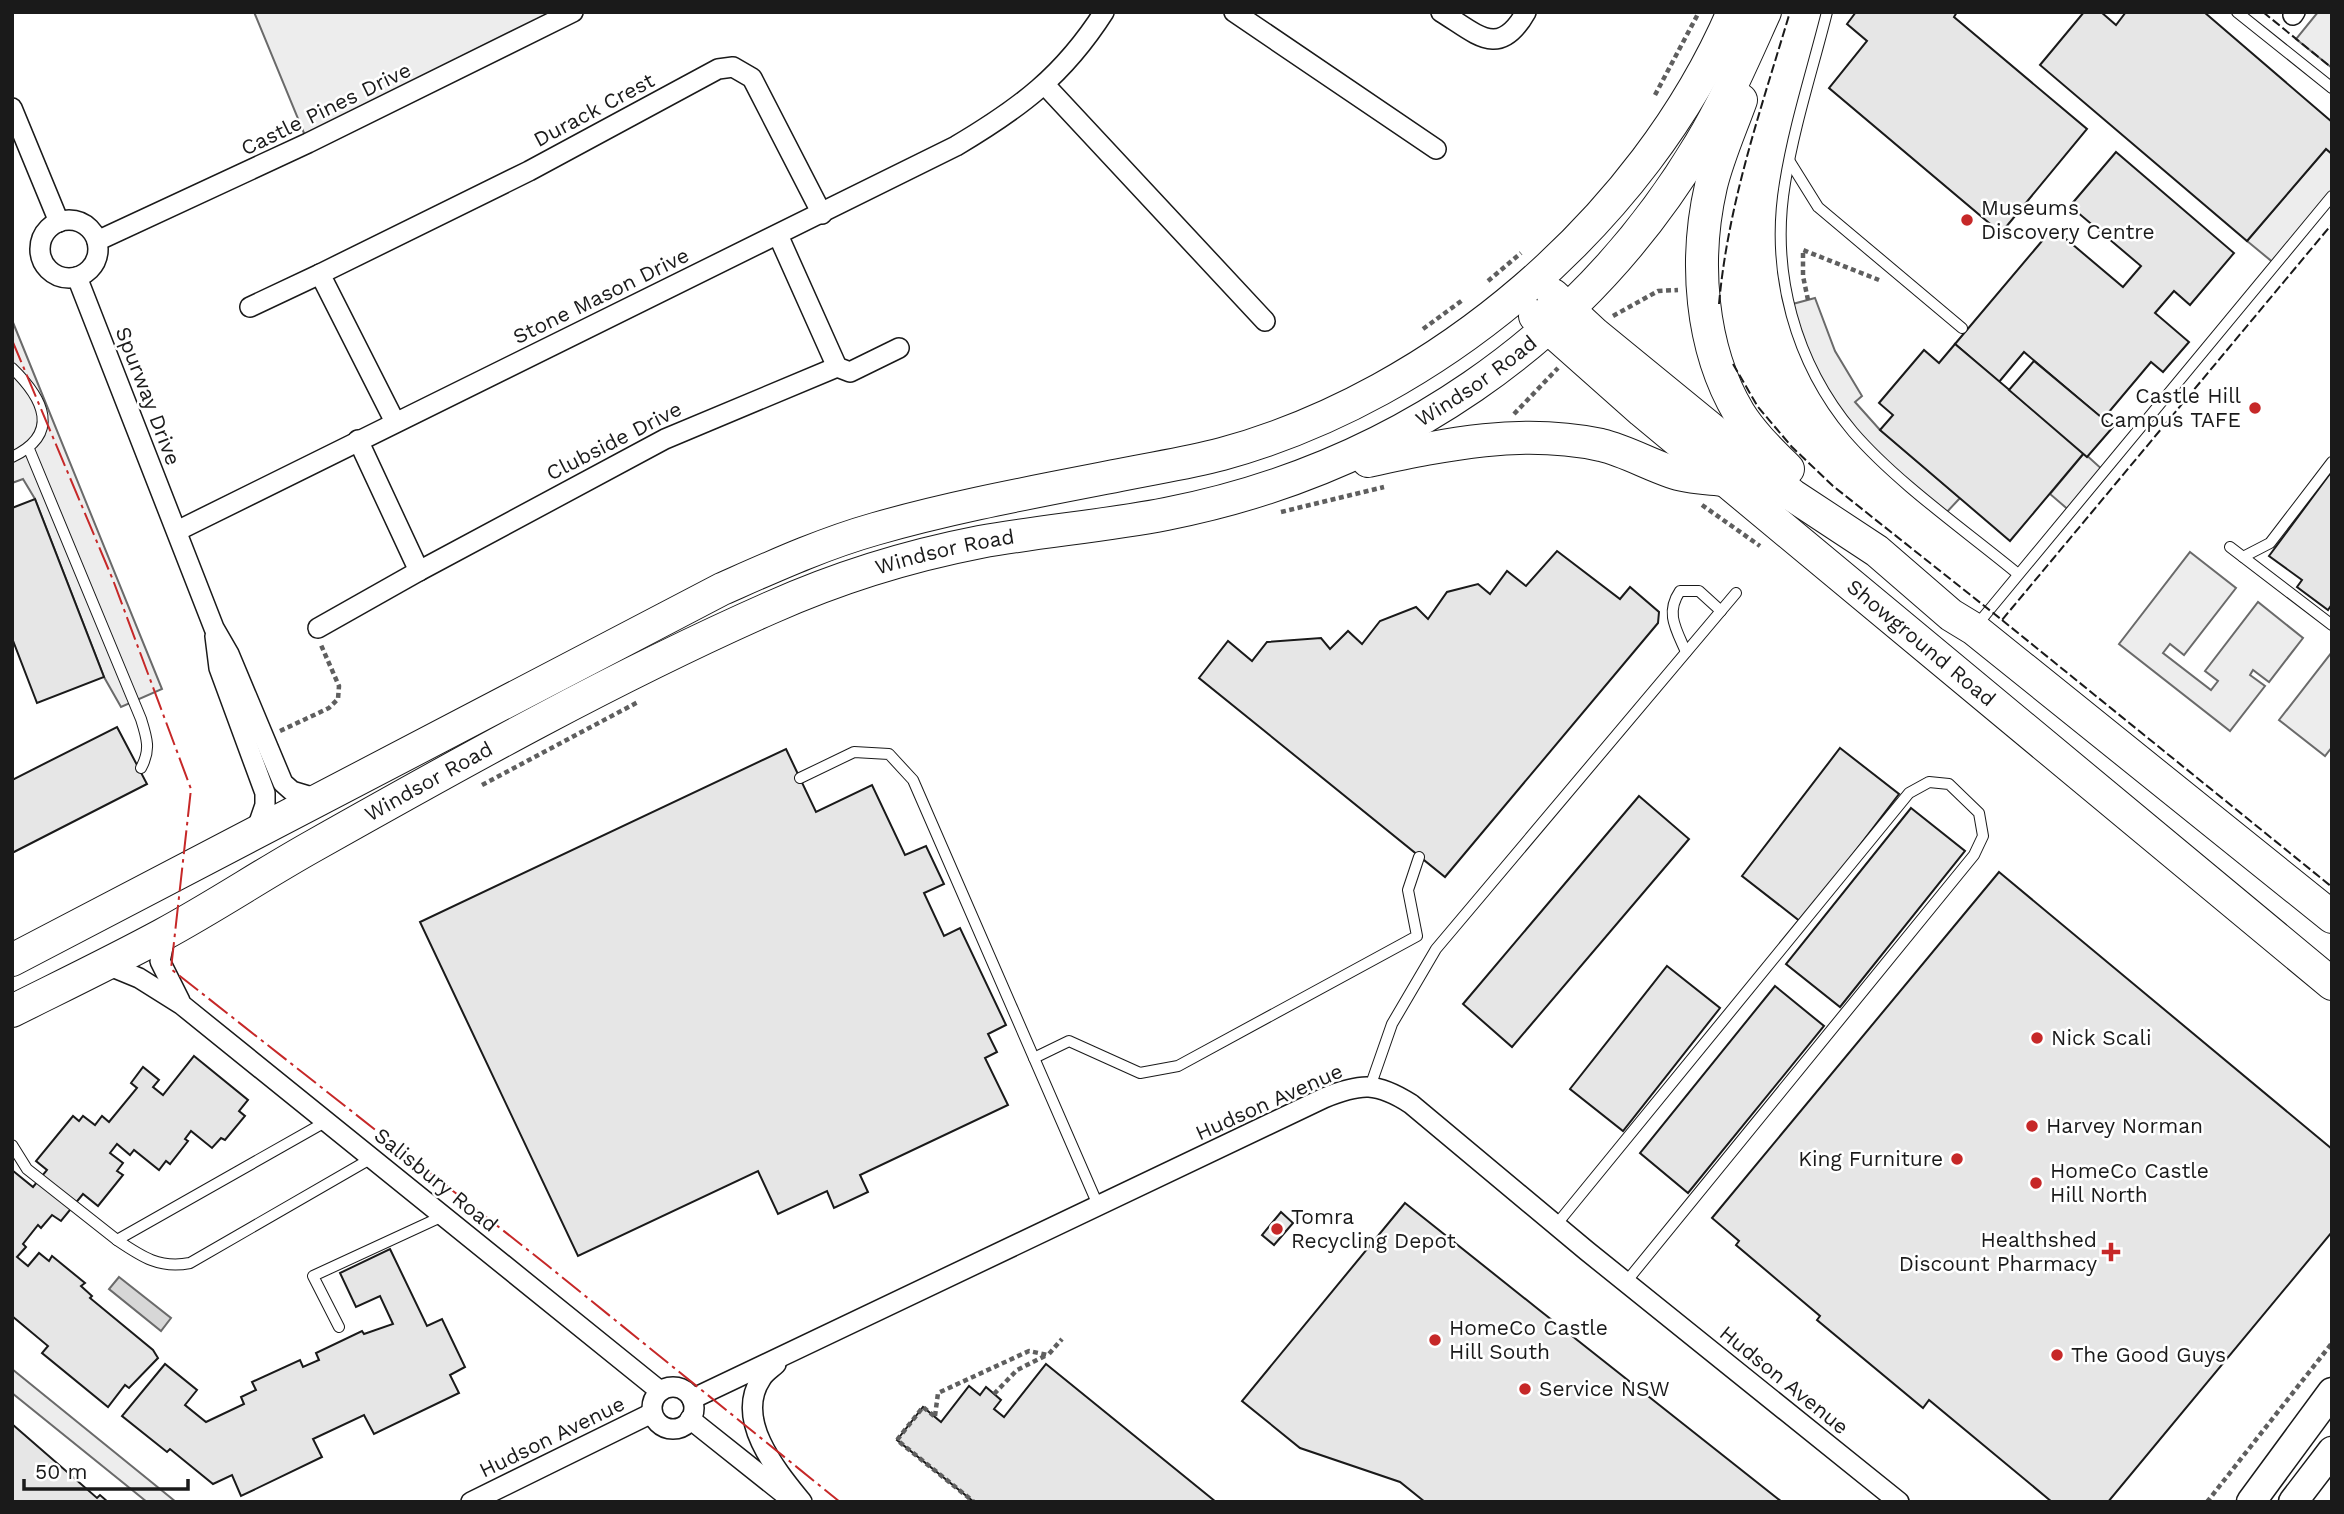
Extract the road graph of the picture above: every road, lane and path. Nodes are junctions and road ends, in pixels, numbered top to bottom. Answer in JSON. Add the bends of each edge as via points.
{"nodes":[{"id":1,"x":573,"y":12,"type":"edge"},
{"id":2,"x":1104,"y":12,"type":"edge"},
{"id":3,"x":1234,"y":12,"type":"edge"},
{"id":4,"x":1441,"y":12,"type":"edge"},
{"id":5,"x":1527,"y":12,"type":"edge"},
{"id":6,"x":1699,"y":12,"type":"edge"},
{"id":7,"x":1733,"y":12,"type":"edge"},
{"id":8,"x":1767,"y":12,"type":"edge"},
{"id":9,"x":1827,"y":12,"type":"edge"},
{"id":10,"x":2237,"y":12,"type":"edge"},
{"id":11,"x":1045,"y":85,"type":"junction"},
{"id":12,"x":2332,"y":88,"type":"edge"},
{"id":13,"x":1651,"y":103,"type":"dead end"},
{"id":14,"x":12,"y":108,"type":"edge"},
{"id":15,"x":1436,"y":149,"type":"dead end"},
{"id":16,"x":1790,"y":162,"type":"junction"},
{"id":17,"x":2332,"y":196,"type":"edge"},
{"id":18,"x":822,"y":214,"type":"junction"},
{"id":19,"x":59,"y":222,"type":"junction"},
{"id":20,"x":778,"y":236,"type":"junction"},
{"id":21,"x":97,"y":241,"type":"junction"},
{"id":22,"x":1529,"y":246,"type":"dead end"},
{"id":23,"x":320,"y":274,"type":"junction"},
{"id":24,"x":77,"y":277,"type":"junction"},
{"id":25,"x":1883,"y":282,"type":"dead end"},
{"id":26,"x":1481,"y":287,"type":"dead end"},
{"id":27,"x":1527,"y":288,"type":"junction"},
{"id":28,"x":1688,"y":290,"type":"dead end"},
{"id":29,"x":1808,"y":300,"type":"dead end"},
{"id":30,"x":250,"y":307,"type":"dead end"},
{"id":31,"x":1612,"y":316,"type":"dead end"},
{"id":32,"x":1558,"y":320,"type":"junction"},
{"id":33,"x":1265,"y":321,"type":"dead end"},
{"id":34,"x":1962,"y":328,"type":"dead end"},
{"id":35,"x":899,"y":348,"type":"dead end"},
{"id":36,"x":836,"y":367,"type":"junction"},
{"id":37,"x":12,"y":368,"type":"edge"},
{"id":38,"x":1543,"y":380,"type":"dead end"},
{"id":39,"x":1514,"y":411,"type":"dead end"},
{"id":40,"x":395,"y":422,"type":"junction"},
{"id":41,"x":358,"y":440,"type":"junction"},
{"id":42,"x":29,"y":449,"type":"junction"},
{"id":43,"x":12,"y":457,"type":"edge"},
{"id":44,"x":2332,"y":462,"type":"edge"},
{"id":45,"x":1324,"y":470,"type":"junction"},
{"id":46,"x":1725,"y":480,"type":"junction"},
{"id":47,"x":1394,"y":484,"type":"dead end"},
{"id":48,"x":1695,"y":501,"type":"dead end"},
{"id":49,"x":1271,"y":514,"type":"dead end"},
{"id":50,"x":177,"y":531,"type":"junction"},
{"id":51,"x":2231,"y":547,"type":"dead end"},
{"id":52,"x":1763,"y":548,"type":"dead end"},
{"id":53,"x":1877,"y":551,"type":"junction"},
{"id":54,"x":2243,"y":557,"type":"junction"},
{"id":55,"x":419,"y":570,"type":"junction"},
{"id":56,"x":2018,"y":574,"type":"junction"},
{"id":57,"x":1736,"y":593,"type":"dead end"},
{"id":58,"x":1721,"y":611,"type":"junction"},
{"id":59,"x":2332,"y":625,"type":"edge"},
{"id":60,"x":214,"y":628,"type":"junction"},
{"id":61,"x":318,"y":628,"type":"joint"},
{"id":62,"x":1974,"y":629,"type":"junction"},
{"id":63,"x":1686,"y":652,"type":"junction"},
{"id":64,"x":648,"y":697,"type":"dead end"},
{"id":65,"x":264,"y":738,"type":"junction"},
{"id":66,"x":141,"y":768,"type":"dead end"},
{"id":67,"x":800,"y":778,"type":"dead end"},
{"id":68,"x":474,"y":789,"type":"dead end"},
{"id":69,"x":322,"y":800,"type":"junction"},
{"id":70,"x":254,"y":835,"type":"junction"},
{"id":71,"x":1419,"y":857,"type":"dead end"},
{"id":72,"x":2332,"y":917,"type":"edge"},
{"id":73,"x":166,"y":933,"type":"junction"},
{"id":74,"x":12,"y":960,"type":"edge"},
{"id":75,"x":105,"y":964,"type":"junction"},
{"id":76,"x":2332,"y":984,"type":"edge"},
{"id":77,"x":182,"y":1005,"type":"junction"},
{"id":78,"x":12,"y":1011,"type":"edge"},
{"id":79,"x":1034,"y":1058,"type":"junction"},
{"id":80,"x":1370,"y":1087,"type":"junction"},
{"id":81,"x":327,"y":1121,"type":"junction"},
{"id":82,"x":12,"y":1145,"type":"edge"},
{"id":83,"x":372,"y":1158,"type":"junction"},
{"id":84,"x":1098,"y":1205,"type":"junction"},
{"id":85,"x":443,"y":1216,"type":"junction"},
{"id":86,"x":1556,"y":1225,"type":"junction"},
{"id":87,"x":117,"y":1240,"type":"junction"},
{"id":88,"x":1626,"y":1282,"type":"junction"},
{"id":89,"x":339,"y":1327,"type":"dead end"},
{"id":90,"x":1062,"y":1339,"type":"dead end"},
{"id":91,"x":2332,"y":1343,"type":"edge"},
{"id":92,"x":787,"y":1353,"type":"junction"},
{"id":93,"x":1048,"y":1355,"type":"junction"},
{"id":94,"x":660,"y":1391,"type":"junction"},
{"id":95,"x":2332,"y":1392,"type":"edge"},
{"id":96,"x":994,"y":1394,"type":"dead end"},
{"id":97,"x":691,"y":1399,"type":"junction"},
{"id":98,"x":652,"y":1413,"type":"junction"},
{"id":99,"x":690,"y":1419,"type":"junction"},
{"id":100,"x":2332,"y":1451,"type":"edge"},
{"id":101,"x":471,"y":1502,"type":"edge"},
{"id":102,"x":794,"y":1502,"type":"edge"},
{"id":103,"x":802,"y":1502,"type":"edge"},
{"id":104,"x":974,"y":1502,"type":"edge"},
{"id":105,"x":1899,"y":1502,"type":"edge"},
{"id":106,"x":2207,"y":1502,"type":"edge"},
{"id":107,"x":2251,"y":1502,"type":"edge"},
{"id":108,"x":2293,"y":1502,"type":"edge"}],
"edges":[{"from":1,"to":21,"type":"street","name":"Castle Pines Drive"},
{"from":2,"to":11,"type":"street","name":"Stone Mason Drive","via":[[1081,49]]},
{"from":3,"to":15,"type":"street"},
{"from":4,"to":5,"type":"street","via":[[1484,39],[1501,39],[1515,32]]},
{"from":6,"to":13,"type":"path"},
{"from":7,"to":27,"type":"main road","name":"Windsor Road","via":[[1703,71],[1645,158],[1616,196]]},
{"from":8,"to":32,"type":"main road","name":"Windsor Road","via":[[1689,161],[1642,226]]},
{"from":8,"to":53,"type":"main road","via":[[1712,183],[1704,231],[1707,327],[1722,377],[1747,424],[1798,479]]},
{"from":9,"to":16,"type":"lane"},
{"from":10,"to":12,"type":"lane"},
{"from":11,"to":18,"type":"street","name":"Stone Mason Drive","via":[[957,146]]},
{"from":11,"to":33,"type":"street"},
{"from":14,"to":19,"type":"street"},
{"from":16,"to":34,"type":"lane","via":[[1818,207]]},
{"from":16,"to":56,"type":"lane","via":[[1780,227],[1780,263],[1798,337],[1823,387],[1853,432],[1872,451]]},
{"from":17,"to":56,"type":"lane"},
{"from":18,"to":20,"type":"street","name":"Stone Mason Drive"},
{"from":18,"to":23,"type":"street","name":"Durack Crest","via":[[752,78],[733,67],[719,69],[529,171]]},
{"from":19,"to":21,"type":"street","via":[[78,222]]},
{"from":19,"to":24,"type":"street","via":[[50,227],[41,244],[44,263],[58,276]]},
{"from":20,"to":36,"type":"street"},
{"from":20,"to":40,"type":"street","name":"Stone Mason Drive"},
{"from":21,"to":24,"type":"street","via":[[90,270]]},
{"from":22,"to":26,"type":"path"},
{"from":23,"to":30,"type":"street","name":"Durack Crest"},
{"from":23,"to":40,"type":"street"},
{"from":24,"to":50,"type":"street","name":"Spurway Drive"},
{"from":25,"to":29,"type":"path","via":[[1803,250]]},
{"from":27,"to":32,"type":"main road","name":"Showground Road"},
{"from":27,"to":69,"type":"main road","name":"Windsor Road","via":[[1453,344],[1378,391],[1286,433],[1199,459],[878,528],[795,557],[722,589]]},
{"from":28,"to":31,"type":"path","via":[[1658,291]]},
{"from":32,"to":45,"type":"main road","name":"Windsor Road","via":[[1472,388],[1422,420]]},
{"from":32,"to":46,"type":"main road","name":"Showground Road"},
{"from":32,"to":53,"type":"main road","name":"Showground Road","via":[[1792,495]]},
{"from":35,"to":36,"type":"street","name":"Clubside Drive","via":[[850,372]]},
{"from":36,"to":55,"type":"street","name":"Clubside Drive","via":[[665,439]]},
{"from":37,"to":42,"type":"lane","via":[[24,379],[44,426]]},
{"from":38,"to":39,"type":"path"},
{"from":40,"to":41,"type":"street","name":"Stone Mason Drive"},
{"from":41,"to":50,"type":"street","name":"Stone Mason Drive"},
{"from":41,"to":55,"type":"street"},
{"from":42,"to":43,"type":"lane"},
{"from":42,"to":66,"type":"lane","via":[[141,719],[148,743]]},
{"from":44,"to":54,"type":"lane","via":[[2270,543]]},
{"from":45,"to":46,"type":"main road","via":[[1471,439],[1513,436],[1604,446],[1675,474]]},
{"from":45,"to":73,"type":"main road","name":"Windsor Road","via":[[1223,502],[1163,515],[976,543],[887,564],[816,589],[724,629],[514,736]]},
{"from":46,"to":76,"type":"main road","name":"Showground Road"},
{"from":47,"to":49,"type":"path"},
{"from":48,"to":52,"type":"path"},
{"from":50,"to":60,"type":"street"},
{"from":51,"to":54,"type":"lane"},
{"from":53,"to":62,"type":"main road","name":"Showground Road","via":[[1951,615]]},
{"from":54,"to":59,"type":"lane"},
{"from":55,"to":61,"type":"street","name":"Clubside Drive"},
{"from":56,"to":62,"type":"lane"},
{"from":57,"to":58,"type":"lane"},
{"from":58,"to":63,"type":"lane"},
{"from":58,"to":63,"type":"lane","via":[[1699,591],[1680,591],[1671,604],[1671,620]]},
{"from":60,"to":65,"type":"street"},
{"from":60,"to":70,"type":"street","via":[[219,668],[265,793]]},
{"from":61,"to":65,"type":"path","via":[[316,634],[339,686],[338,699],[329,708]]},
{"from":62,"to":72,"type":"main road","name":"Showground Road"},
{"from":63,"to":80,"type":"lane","via":[[1436,949],[1392,1024]]},
{"from":64,"to":68,"type":"path"},
{"from":65,"to":69,"type":"street","via":[[284,783],[292,791]]},
{"from":67,"to":79,"type":"lane","via":[[854,752],[889,754],[913,780]]},
{"from":69,"to":70,"type":"main road","name":"Windsor Road"},
{"from":70,"to":74,"type":"main road","name":"Windsor Road"},
{"from":71,"to":79,"type":"lane","via":[[1408,890],[1417,936],[1178,1066],[1140,1073],[1069,1041]]},
{"from":73,"to":75,"type":"main road","name":"Windsor Road"},
{"from":73,"to":77,"type":"street","name":"Salisbury Road","via":[[160,961]]},
{"from":75,"to":77,"type":"street","name":"Salisbury Road","via":[[139,978]]},
{"from":75,"to":78,"type":"main road","name":"Windsor Road"},
{"from":77,"to":81,"type":"street","name":"Salisbury Road"},
{"from":79,"to":84,"type":"lane"},
{"from":80,"to":84,"type":"street","name":"Hudson Avenue","via":[[1345,1089],[1324,1098]]},
{"from":80,"to":86,"type":"street","name":"Hudson Avenue","via":[[1411,1104]]},
{"from":81,"to":83,"type":"street","name":"Salisbury Road"},
{"from":81,"to":87,"type":"lane"},
{"from":82,"to":87,"type":"lane","via":[[27,1170]]},
{"from":83,"to":85,"type":"street","name":"Salisbury Road"},
{"from":83,"to":87,"type":"lane","via":[[190,1263],[153,1263]]},
{"from":84,"to":92,"type":"street","name":"Hudson Avenue"},
{"from":85,"to":89,"type":"lane","via":[[313,1276]]},
{"from":85,"to":94,"type":"street","name":"Salisbury Road"},
{"from":86,"to":88,"type":"street","name":"Hudson Avenue"},
{"from":86,"to":88,"type":"lane","via":[[1909,793],[1930,782],[1949,784],[1979,813],[1983,836],[1973,855]]},
{"from":88,"to":105,"type":"street","name":"Hudson Avenue"},
{"from":90,"to":93,"type":"path"},
{"from":91,"to":106,"type":"path"},
{"from":92,"to":97,"type":"street","name":"Hudson Avenue"},
{"from":92,"to":103,"type":"street","via":[[760,1380],[751,1415],[772,1464]]},
{"from":93,"to":96,"type":"path","via":[[1017,1370]]},
{"from":93,"to":104,"type":"path","via":[[1029,1351],[938,1393],[934,1416],[923,1407],[897,1440]]},
{"from":94,"to":97,"type":"street","via":[[677,1387]]},
{"from":94,"to":98,"type":"street"},
{"from":95,"to":107,"type":"main road"},
{"from":97,"to":99,"type":"street"},
{"from":98,"to":99,"type":"street","via":[[660,1424],[673,1429]]},
{"from":98,"to":101,"type":"street","name":"Hudson Avenue"},
{"from":99,"to":102,"type":"street"},
{"from":100,"to":108,"type":"main road"}]}
